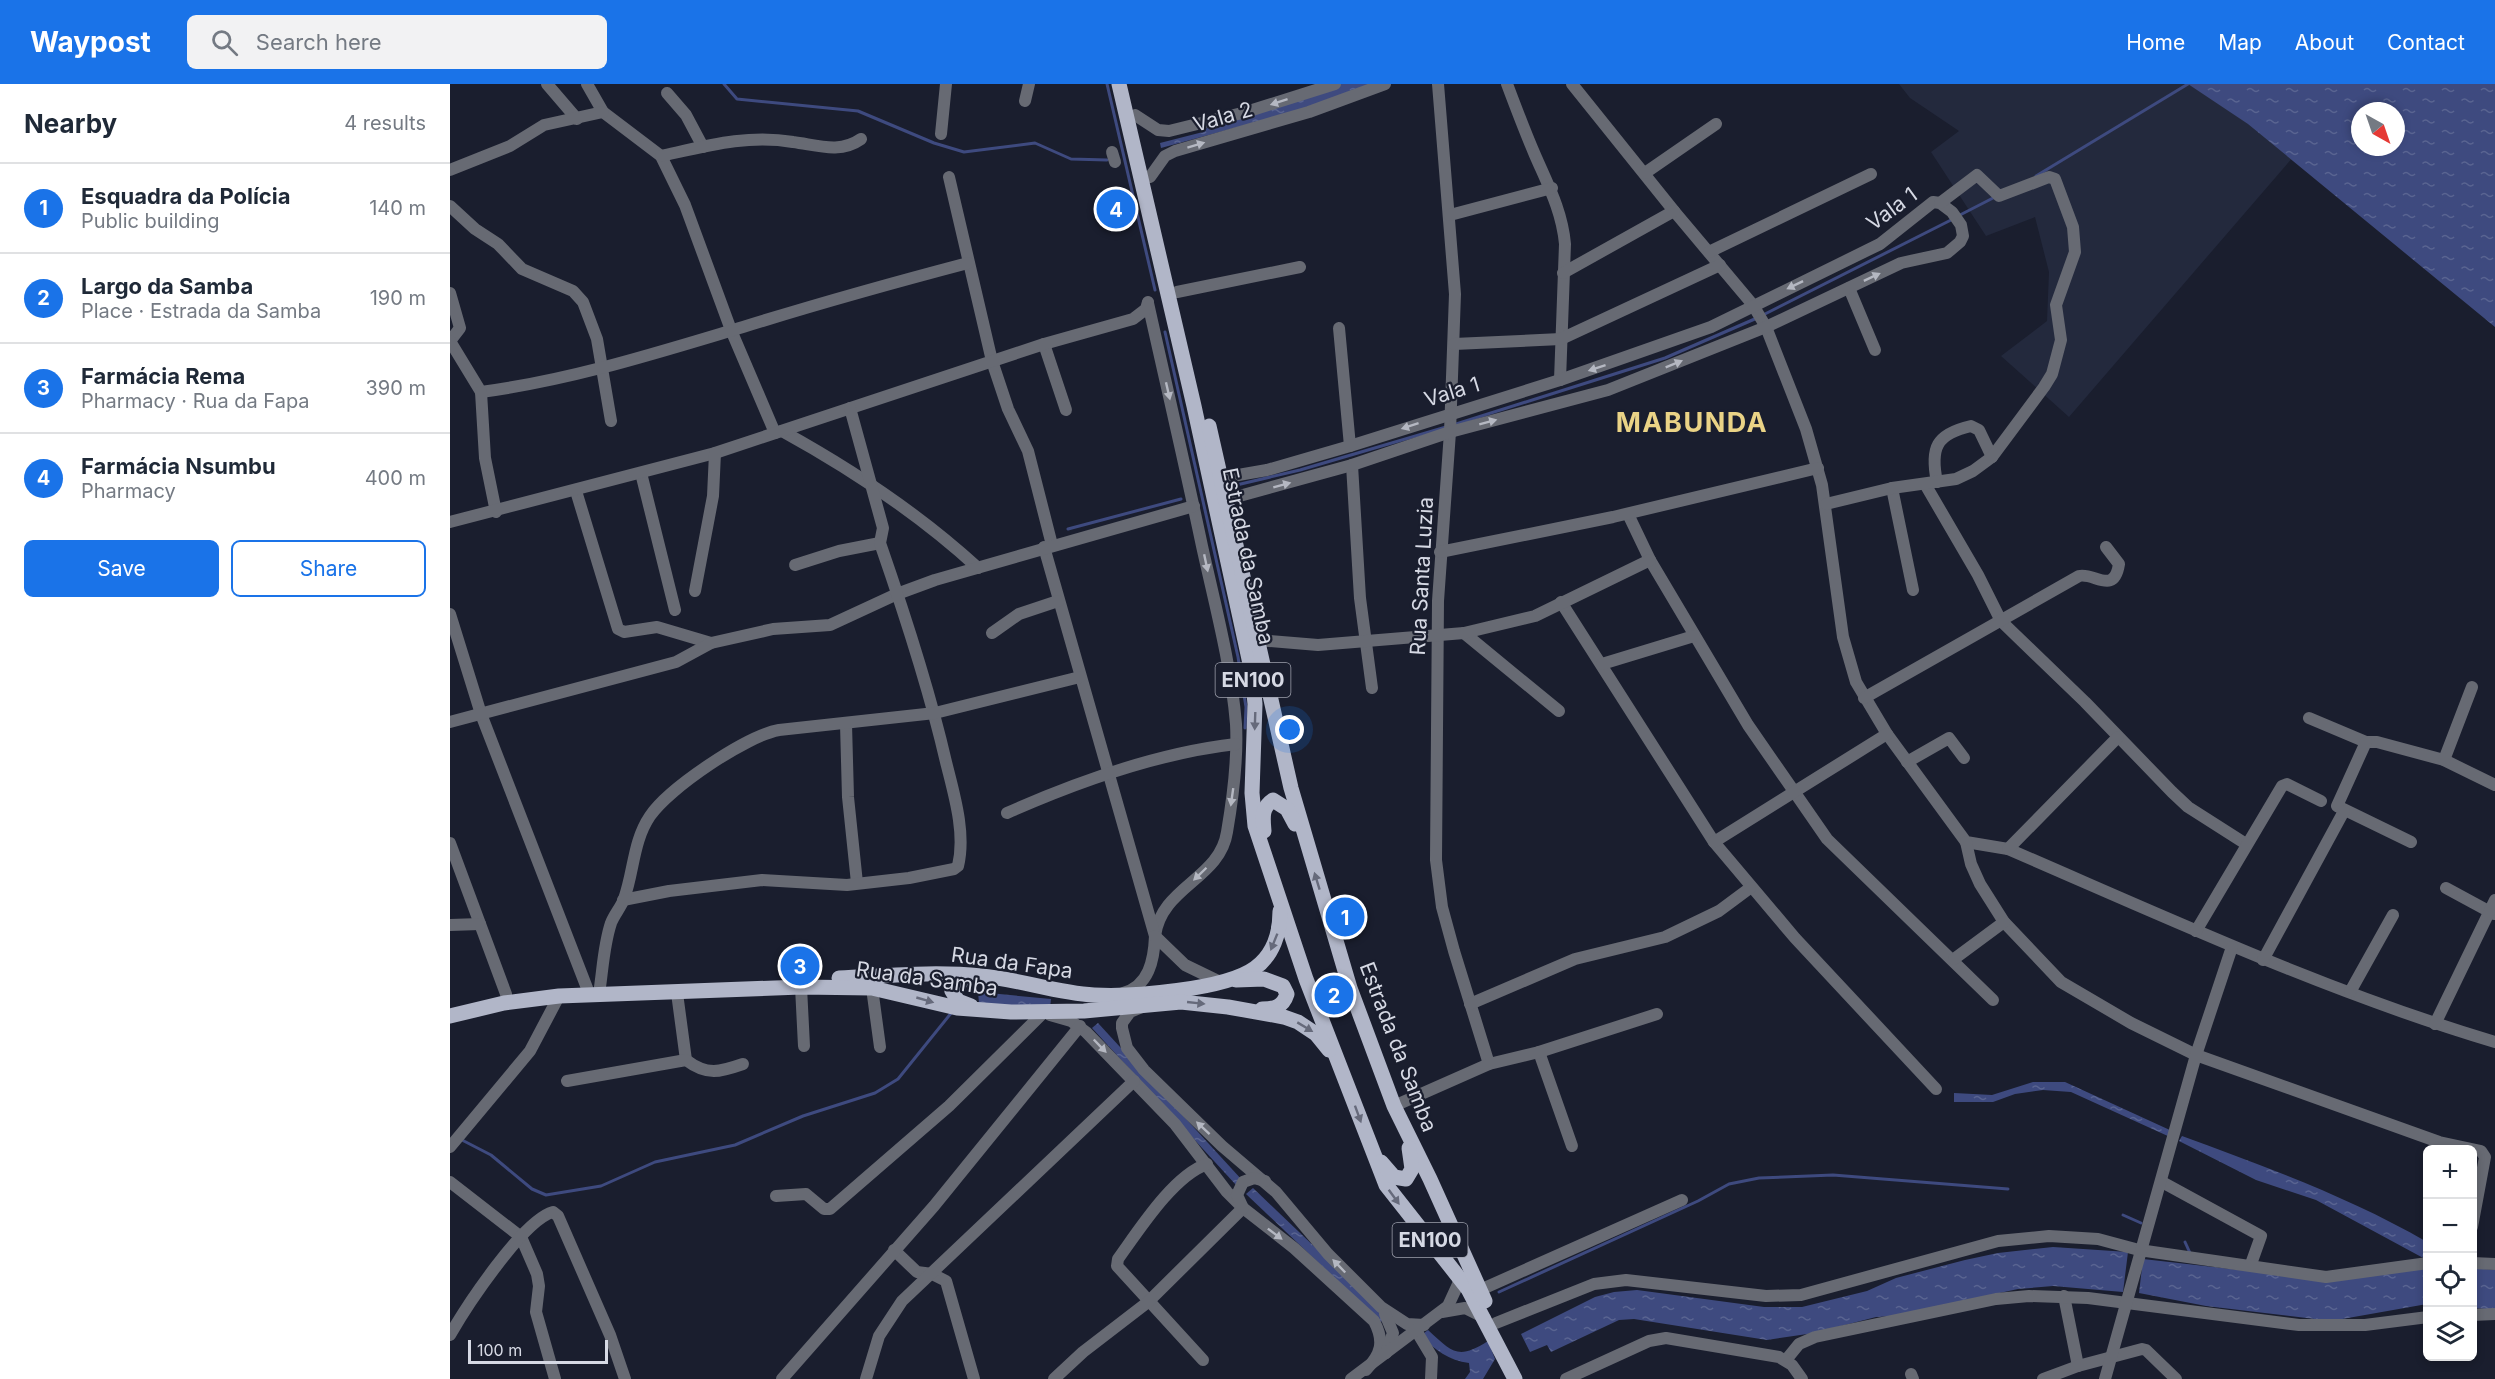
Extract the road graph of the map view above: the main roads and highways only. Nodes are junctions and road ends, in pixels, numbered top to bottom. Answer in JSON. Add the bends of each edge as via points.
{"nodes":[{"id":1,"x":1119,"y":84,"type":"edge"},
{"id":2,"x":1127,"y":84,"type":"edge"},
{"id":3,"x":1308,"y":851,"type":"junction"},
{"id":4,"x":1266,"y":863,"type":"junction"},
{"id":5,"x":1280,"y":902,"type":"junction"},
{"id":6,"x":992,"y":977,"type":"junction"},
{"id":7,"x":1218,"y":981,"type":"junction"},
{"id":8,"x":1228,"y":1007,"type":"junction"},
{"id":9,"x":450,"y":1008,"type":"edge"},
{"id":10,"x":991,"y":1010,"type":"junction"},
{"id":11,"x":450,"y":1016,"type":"edge"},
{"id":12,"x":1340,"y":1068,"type":"junction"},
{"id":13,"x":1404,"y":1127,"type":"junction"},
{"id":14,"x":1369,"y":1145,"type":"junction"},
{"id":15,"x":1494,"y":1327,"type":"junction"},
{"id":16,"x":1508,"y":1357,"type":"junction"},
{"id":17,"x":1515,"y":1379,"type":"edge"},
{"id":18,"x":1523,"y":1379,"type":"edge"}],
"edges":[{"from":1,"to":4,"type":"main road","name":"Estrada da Samba","number":"EN100","one_way":true,"via":[[1252,673],[1252,808]]},
{"from":2,"to":3,"type":"main road","name":"Estrada da Samba","number":"EN100","via":[[1221,477],[1269,700]]},
{"from":3,"to":4,"type":"main road","via":[[1287,809],[1273,800],[1263,813]]},
{"from":13,"to":3,"type":"main road","name":"Estrada da Samba","number":"EN100","one_way":true,"via":[[1350,988]]},
{"from":4,"to":5,"type":"main road","name":"Estrada da Samba","number":"EN100"},
{"from":5,"to":7,"type":"main road","name":"Rua da Fapa","one_way":true,"via":[[1278,932],[1266,957],[1249,972]]},
{"from":5,"to":12,"type":"main road","name":"Estrada da Samba","number":"EN100"},
{"from":6,"to":7,"type":"main road","name":"Rua da Fapa","via":[[1104,995],[1144,994]]},
{"from":6,"to":9,"type":"main road","name":"Rua da Fapa","via":[[929,974],[594,987],[506,994]]},
{"from":6,"to":10,"type":"main road","via":[[964,979],[952,991],[963,1004]]},
{"from":7,"to":8,"type":"main road","via":[[1274,981],[1287,994],[1275,1008]]},
{"from":10,"to":8,"type":"main road","name":"Rua da Samba","one_way":true,"via":[[1084,1011],[1181,1002]]},
{"from":8,"to":12,"type":"main road","name":"Rua da Samba","one_way":true,"via":[[1284,1017],[1306,1027],[1325,1044]]},
{"from":11,"to":10,"type":"main road","name":"Rua da Samba","one_way":true,"via":[[512,1001],[559,996],[801,987],[872,988],[944,1005]]},
{"from":12,"to":14,"type":"main road","name":"Estrada da Samba","number":"EN100","one_way":true},
{"from":13,"to":14,"type":"main road","via":[[1412,1169],[1406,1179],[1394,1177]]},
{"from":13,"to":15,"type":"main road","name":"Estrada da Samba","number":"EN100"},
{"from":14,"to":15,"type":"main road","name":"Estrada da Samba","number":"EN100","one_way":true,"via":[[1394,1197],[1456,1271]]},
{"from":15,"to":16,"type":"main road","name":"Estrada da Samba","number":"EN100"},
{"from":16,"to":17,"type":"main road","name":"Estrada da Samba","number":"EN100"},
{"from":16,"to":18,"type":"main road","name":"Estrada da Samba","number":"EN100"}]}
